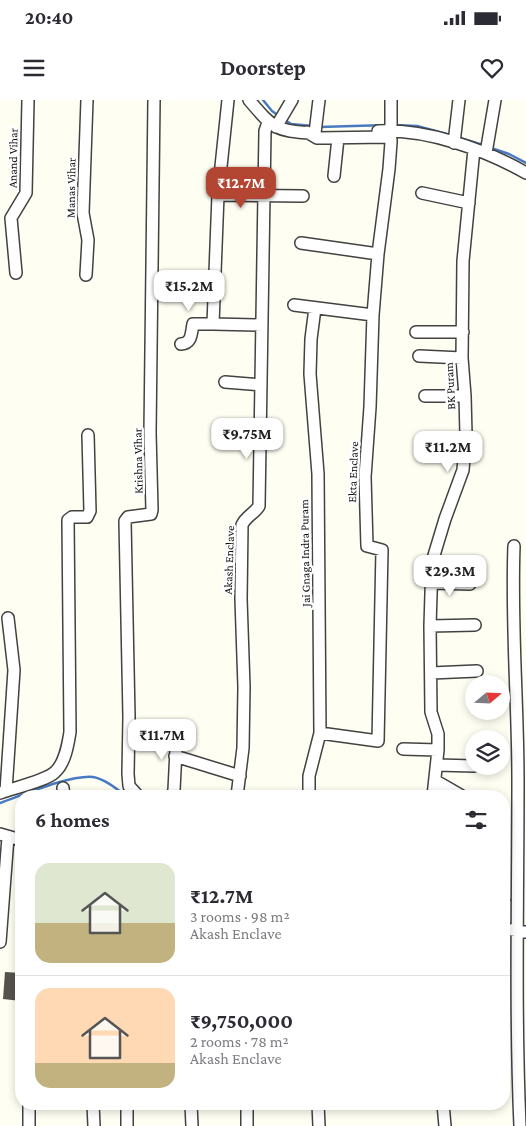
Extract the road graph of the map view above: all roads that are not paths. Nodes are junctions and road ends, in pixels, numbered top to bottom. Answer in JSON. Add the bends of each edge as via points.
{"nodes":[{"id":1,"x":28,"y":100,"type":"edge"},
{"id":2,"x":87,"y":100,"type":"edge"},
{"id":3,"x":154,"y":100,"type":"edge"},
{"id":4,"x":228,"y":100,"type":"edge"},
{"id":5,"x":249,"y":100,"type":"edge"},
{"id":6,"x":292,"y":100,"type":"edge"},
{"id":7,"x":319,"y":100,"type":"edge"},
{"id":8,"x":391,"y":100,"type":"edge"},
{"id":9,"x":459,"y":100,"type":"edge"},
{"id":10,"x":495,"y":100,"type":"edge"},
{"id":11,"x":277,"y":121,"type":"junction"},
{"id":12,"x":390,"y":129,"type":"junction"},
{"id":13,"x":313,"y":130,"type":"junction"},
{"id":14,"x":338,"y":138,"type":"junction"},
{"id":15,"x":455,"y":139,"type":"junction"},
{"id":16,"x":487,"y":148,"type":"junction"},
{"id":17,"x":474,"y":149,"type":"junction"},
{"id":18,"x":526,"y":172,"type":"edge"},
{"id":19,"x":334,"y":176,"type":"dead end"},
{"id":20,"x":422,"y":193,"type":"dead end"},
{"id":21,"x":218,"y":195,"type":"junction"},
{"id":22,"x":263,"y":196,"type":"junction"},
{"id":23,"x":304,"y":196,"type":"dead end"},
{"id":24,"x":468,"y":203,"type":"junction"},
{"id":25,"x":301,"y":243,"type":"dead end"},
{"id":26,"x":378,"y":254,"type":"junction"},
{"id":27,"x":16,"y":273,"type":"dead end"},
{"id":28,"x":86,"y":276,"type":"dead end"},
{"id":29,"x":294,"y":305,"type":"dead end"},
{"id":30,"x":315,"y":308,"type":"junction"},
{"id":31,"x":373,"y":315,"type":"junction"},
{"id":32,"x":213,"y":324,"type":"junction"},
{"id":33,"x":262,"y":325,"type":"junction"},
{"id":34,"x":416,"y":332,"type":"dead end"},
{"id":35,"x":463,"y":332,"type":"junction"},
{"id":36,"x":180,"y":344,"type":"dead end"},
{"id":37,"x":418,"y":356,"type":"dead end"},
{"id":38,"x":462,"y":358,"type":"junction"},
{"id":39,"x":225,"y":382,"type":"dead end"},
{"id":40,"x":261,"y":385,"type":"junction"},
{"id":41,"x":425,"y":396,"type":"dead end"},
{"id":42,"x":465,"y":396,"type":"junction"},
{"id":43,"x":88,"y":434,"type":"dead end"},
{"id":44,"x":514,"y":546,"type":"dead end"},
{"id":45,"x":432,"y":583,"type":"junction"},
{"id":46,"x":470,"y":584,"type":"dead end"},
{"id":47,"x":8,"y":618,"type":"dead end"},
{"id":48,"x":430,"y":626,"type":"junction"},
{"id":49,"x":475,"y":626,"type":"dead end"},
{"id":50,"x":477,"y":671,"type":"dead end"},
{"id":51,"x":431,"y":674,"type":"junction"},
{"id":52,"x":177,"y":730,"type":"dead end"},
{"id":53,"x":320,"y":733,"type":"junction"},
{"id":54,"x":403,"y":749,"type":"dead end"},
{"id":55,"x":438,"y":750,"type":"junction"},
{"id":56,"x":175,"y":756,"type":"junction"},
{"id":57,"x":437,"y":766,"type":"junction"},
{"id":58,"x":465,"y":766,"type":"edge"},
{"id":59,"x":240,"y":776,"type":"junction"},
{"id":60,"x":436,"y":781,"type":"junction"},
{"id":61,"x":133,"y":790,"type":"edge"},
{"id":62,"x":172,"y":790,"type":"edge"},
{"id":63,"x":238,"y":790,"type":"edge"},
{"id":64,"x":309,"y":790,"type":"edge"},
{"id":65,"x":434,"y":790,"type":"edge"},
{"id":66,"x":452,"y":790,"type":"edge"},
{"id":67,"x":3,"y":792,"type":"edge"},
{"id":68,"x":4,"y":836,"type":"edge"},
{"id":69,"x":521,"y":931,"type":"edge"},
{"id":70,"x":0,"y":942,"type":"edge"},
{"id":71,"x":29,"y":1110,"type":"edge"},
{"id":72,"x":93,"y":1110,"type":"edge"},
{"id":73,"x":127,"y":1110,"type":"edge"},
{"id":74,"x":191,"y":1110,"type":"edge"},
{"id":75,"x":246,"y":1110,"type":"edge"},
{"id":76,"x":318,"y":1110,"type":"edge"},
{"id":77,"x":444,"y":1110,"type":"edge"},
{"id":78,"x":29,"y":1126,"type":"edge"},
{"id":79,"x":94,"y":1126,"type":"edge"},
{"id":80,"x":127,"y":1126,"type":"edge"},
{"id":81,"x":192,"y":1126,"type":"edge"},
{"id":82,"x":247,"y":1126,"type":"edge"},
{"id":83,"x":319,"y":1126,"type":"edge"},
{"id":84,"x":445,"y":1126,"type":"edge"},
{"id":85,"x":520,"y":1126,"type":"edge"}],
"edges":[{"from":1,"to":27,"type":"street","name":"Anand Vihar","via":[[26,193],[11,218]]},
{"from":2,"to":28,"type":"street","name":"Manas Vihar","via":[[83,213],[88,240]]},
{"from":3,"to":61,"type":"street","name":"Krishna Vihar","via":[[152,510],[151,514],[128,517],[125,521],[128,774]]},
{"from":4,"to":21,"type":"street"},
{"from":5,"to":11,"type":"street"},
{"from":6,"to":11,"type":"street"},
{"from":7,"to":13,"type":"street"},
{"from":8,"to":12,"type":"street","name":"Ekta Enclave"},
{"from":9,"to":15,"type":"street"},
{"from":10,"to":16,"type":"street"},
{"from":11,"to":13,"type":"street","via":[[289,132]]},
{"from":11,"to":22,"type":"street","name":"Akash Enclave","via":[[265,132]]},
{"from":12,"to":13,"type":"street"},
{"from":12,"to":14,"type":"street"},
{"from":12,"to":15,"type":"street"},
{"from":12,"to":26,"type":"street","name":"Ekta Enclave","via":[[389,170]]},
{"from":13,"to":14,"type":"street","via":[[317,138]]},
{"from":14,"to":19,"type":"street"},
{"from":15,"to":17,"type":"street"},
{"from":16,"to":17,"type":"street"},
{"from":16,"to":18,"type":"street"},
{"from":17,"to":24,"type":"street","name":"BK Puram"},
{"from":20,"to":24,"type":"street"},
{"from":21,"to":22,"type":"street"},
{"from":21,"to":32,"type":"street"},
{"from":22,"to":23,"type":"street"},
{"from":22,"to":33,"type":"street","name":"Akash Enclave"},
{"from":24,"to":35,"type":"street","name":"BK Puram","via":[[463,261]]},
{"from":25,"to":26,"type":"street"},
{"from":26,"to":31,"type":"street","name":"Ekta Enclave"},
{"from":29,"to":30,"type":"street"},
{"from":30,"to":31,"type":"street"},
{"from":30,"to":53,"type":"street","name":"Jai Gnaga Indra Puram","via":[[310,374],[318,474]]},
{"from":31,"to":53,"type":"street","name":"Ekta Enclave","via":[[365,477],[367,546],[382,550],[378,741]]},
{"from":32,"to":33,"type":"street"},
{"from":32,"to":36,"type":"street","via":[[193,324],[190,341]]},
{"from":33,"to":40,"type":"street","name":"Akash Enclave"},
{"from":34,"to":35,"type":"street"},
{"from":35,"to":38,"type":"street","name":"BK Puram"},
{"from":37,"to":38,"type":"street"},
{"from":38,"to":42,"type":"street","name":"BK Puram"},
{"from":39,"to":40,"type":"street"},
{"from":40,"to":59,"type":"street","name":"Akash Enclave","via":[[259,506],[242,525],[243,739]]},
{"from":41,"to":42,"type":"street"},
{"from":42,"to":45,"type":"street","name":"BK Puram","via":[[463,470],[432,562]]},
{"from":43,"to":67,"type":"street","via":[[90,511],[87,517],[72,516],[68,520],[70,732],[66,752],[55,773]]},
{"from":44,"to":69,"type":"street","via":[[517,901]]},
{"from":45,"to":46,"type":"street"},
{"from":45,"to":48,"type":"street","name":"BK Puram"},
{"from":47,"to":67,"type":"street","via":[[14,670]]},
{"from":48,"to":49,"type":"street"},
{"from":48,"to":51,"type":"street","name":"BK Puram"},
{"from":50,"to":51,"type":"street"},
{"from":51,"to":55,"type":"street","name":"BK Puram","via":[[431,712],[438,734]]},
{"from":52,"to":56,"type":"street"},
{"from":53,"to":64,"type":"street","name":"Jai Gnaga Indra Puram","via":[[309,776]]},
{"from":54,"to":55,"type":"street"},
{"from":55,"to":57,"type":"street","name":"BK Puram"},
{"from":56,"to":59,"type":"street"},
{"from":56,"to":62,"type":"street"},
{"from":57,"to":58,"type":"street"},
{"from":57,"to":60,"type":"street","name":"BK Puram"},
{"from":59,"to":63,"type":"street","name":"Akash Enclave"},
{"from":60,"to":65,"type":"street","name":"BK Puram"},
{"from":60,"to":66,"type":"street"},
{"from":68,"to":70,"type":"street"},
{"from":69,"to":85,"type":"street"},
{"from":71,"to":78,"type":"street"},
{"from":72,"to":79,"type":"street"},
{"from":73,"to":80,"type":"street"},
{"from":74,"to":81,"type":"street"},
{"from":75,"to":82,"type":"street"},
{"from":76,"to":83,"type":"street"},
{"from":77,"to":84,"type":"street"}]}
